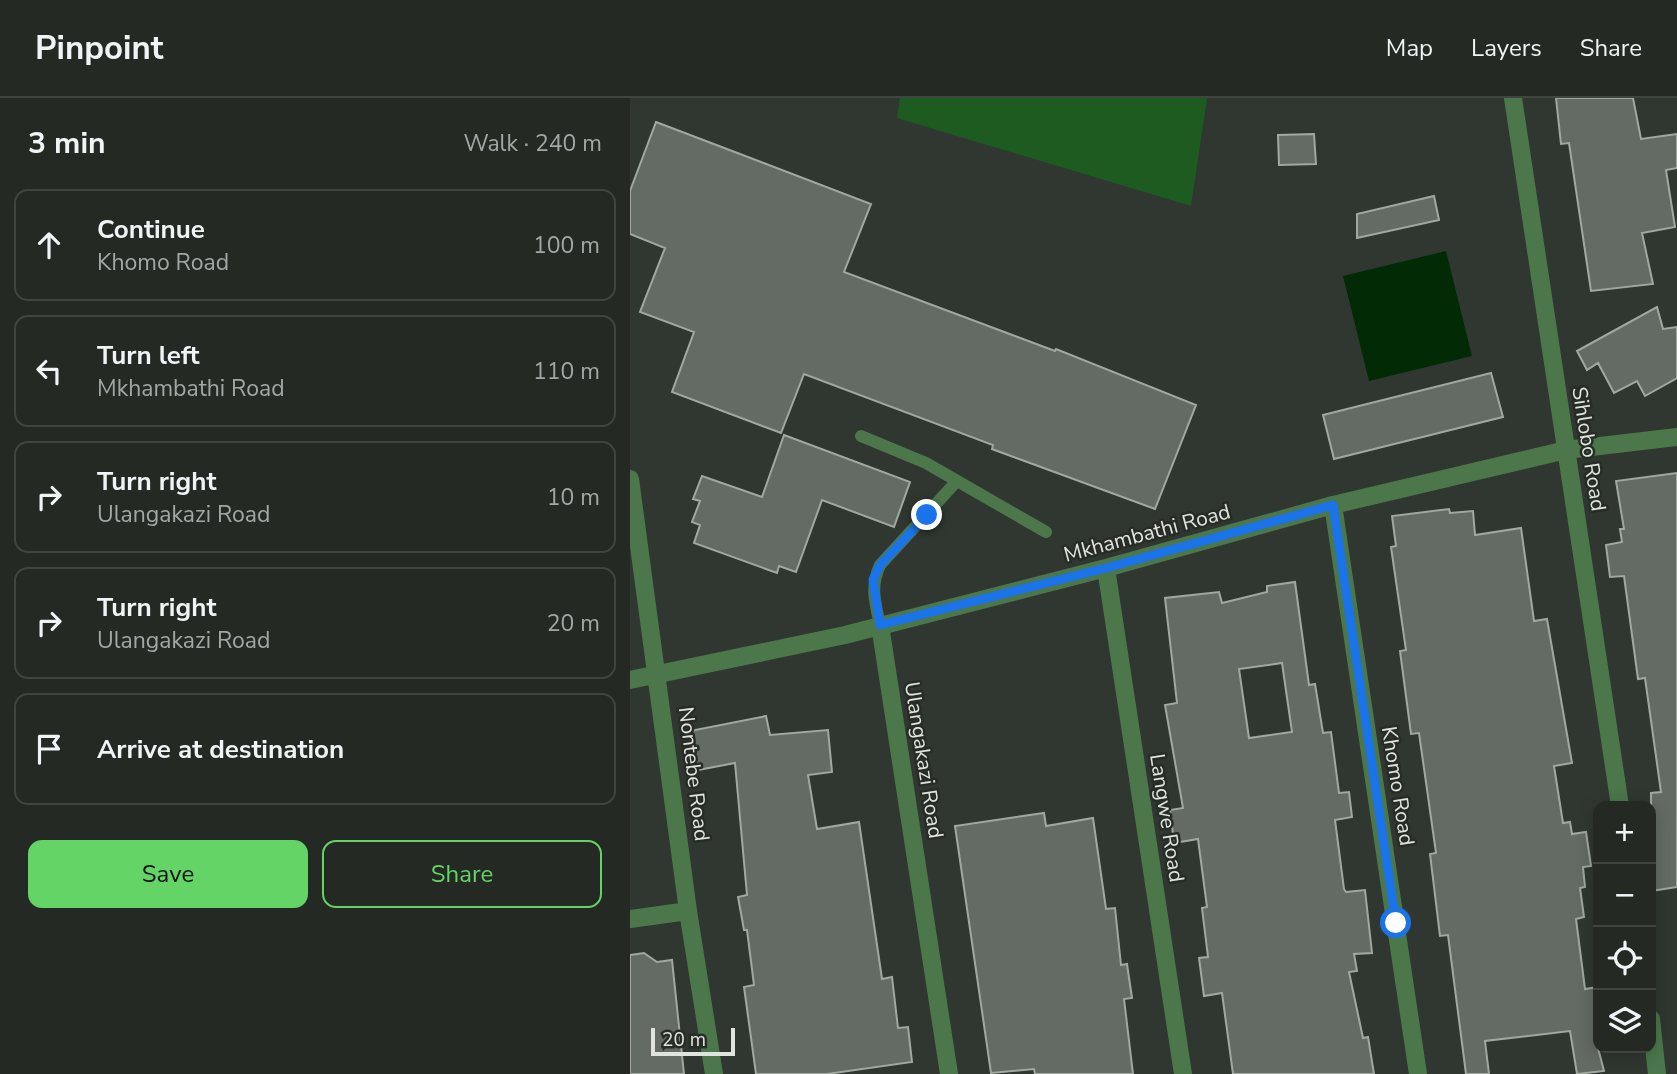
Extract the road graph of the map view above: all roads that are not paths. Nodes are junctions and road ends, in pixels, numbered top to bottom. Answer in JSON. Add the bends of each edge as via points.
{"nodes":[{"id":1,"x":1513,"y":98,"type":"edge"},
{"id":2,"x":861,"y":436,"type":"dead end"},
{"id":3,"x":1677,"y":437,"type":"edge"},
{"id":4,"x":1566,"y":450,"type":"junction"},
{"id":5,"x":630,"y":479,"type":"edge"},
{"id":6,"x":956,"y":482,"type":"junction"},
{"id":7,"x":1333,"y":505,"type":"junction"},
{"id":8,"x":1046,"y":532,"type":"dead end"},
{"id":9,"x":1106,"y":568,"type":"junction"},
{"id":10,"x":880,"y":625,"type":"junction"},
{"id":11,"x":658,"y":677,"type":"junction"},
{"id":12,"x":630,"y":680,"type":"edge"},
{"id":13,"x":1619,"y":801,"type":"edge"},
{"id":14,"x":688,"y":911,"type":"junction"},
{"id":15,"x":630,"y":919,"type":"edge"},
{"id":16,"x":1655,"y":1053,"type":"edge"},
{"id":17,"x":714,"y":1074,"type":"edge"},
{"id":18,"x":949,"y":1074,"type":"edge"},
{"id":19,"x":1183,"y":1074,"type":"edge"},
{"id":20,"x":1418,"y":1074,"type":"edge"},
{"id":21,"x":1657,"y":1074,"type":"edge"}],
"edges":[{"from":1,"to":4,"type":"street","name":"Sihlobo Road"},
{"from":2,"to":6,"type":"lane","via":[[911,455]]},
{"from":3,"to":4,"type":"street","name":"Mkhambathi Road"},
{"from":4,"to":7,"type":"street","name":"Mkhambathi Road"},
{"from":4,"to":13,"type":"street","name":"Sihlobo Road"},
{"from":5,"to":11,"type":"street","name":"Nontebe Road"},
{"from":6,"to":8,"type":"lane"},
{"from":6,"to":10,"type":"lane","name":"Ulangakazi Road","via":[[880,565],[873,580]]},
{"from":7,"to":9,"type":"street","name":"Mkhambathi Road"},
{"from":7,"to":20,"type":"street","name":"Khomo Road"},
{"from":9,"to":10,"type":"street","name":"Mkhambathi Road"},
{"from":9,"to":19,"type":"street","name":"Langwe Road"},
{"from":10,"to":11,"type":"street","name":"Mkhambathi Road"},
{"from":10,"to":18,"type":"street","name":"Ulangakazi Road"},
{"from":11,"to":12,"type":"street","name":"Mkhambathi Road"},
{"from":11,"to":14,"type":"street","name":"Nontebe Road"},
{"from":14,"to":15,"type":"street"},
{"from":14,"to":17,"type":"street","name":"Nontebe Road"},
{"from":16,"to":21,"type":"street"}]}
